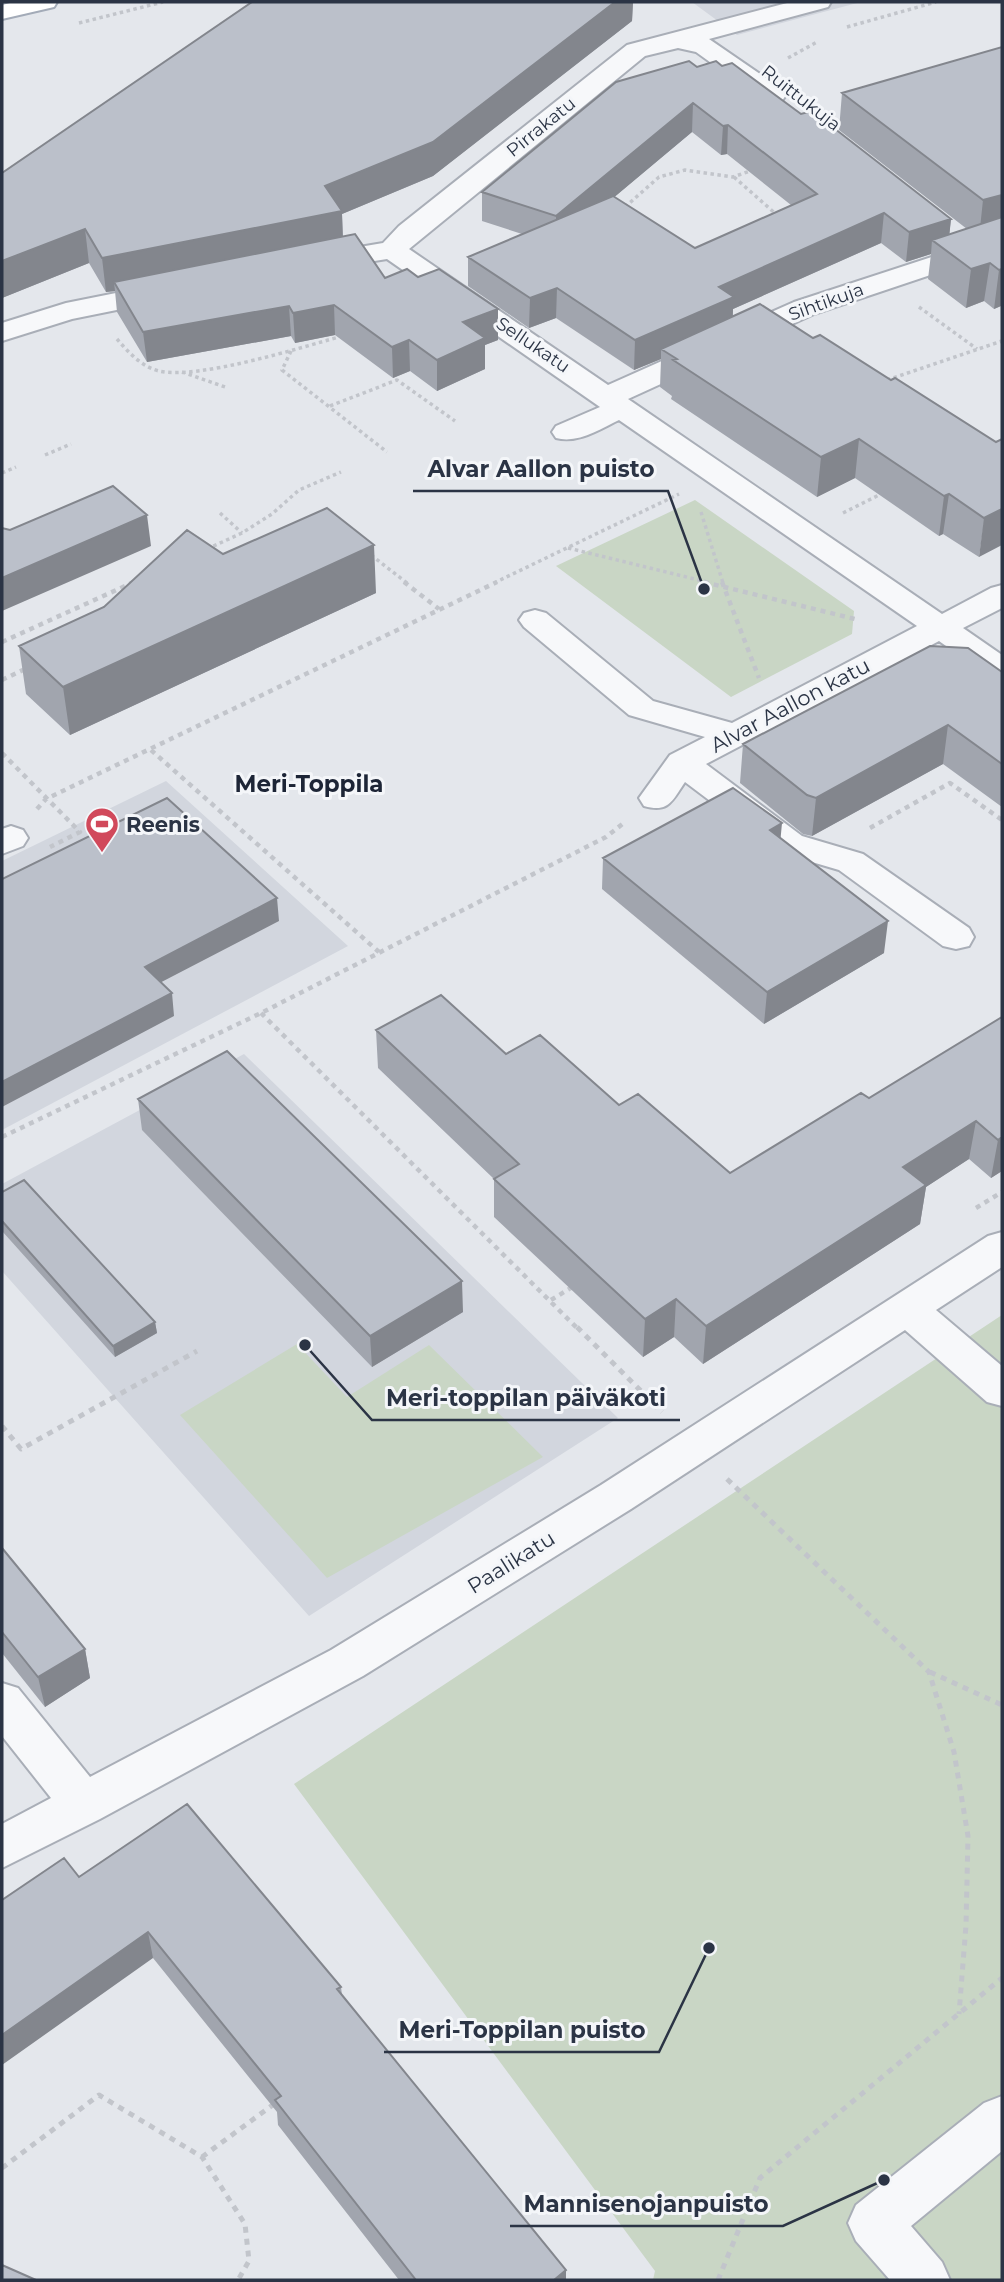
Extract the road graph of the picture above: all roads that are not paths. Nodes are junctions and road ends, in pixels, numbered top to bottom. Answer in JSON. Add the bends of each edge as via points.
{"nodes":[{"id":1,"x":45,"y":2,"type":"edge"},
{"id":2,"x":820,"y":2,"type":"edge"},
{"id":3,"x":2,"y":12,"type":"edge"},
{"id":4,"x":678,"y":40,"type":"junction"},
{"id":5,"x":705,"y":46,"type":"joint"},
{"id":6,"x":795,"y":103,"type":"road end"},
{"id":7,"x":1002,"y":242,"type":"edge"},
{"id":8,"x":392,"y":250,"type":"junction"},
{"id":9,"x":295,"y":266,"type":"edge"},
{"id":10,"x":186,"y":288,"type":"edge"},
{"id":11,"x":2,"y":332,"type":"edge"},
{"id":12,"x":615,"y":402,"type":"junction"},
{"id":13,"x":566,"y":432,"type":"dead end"},
{"id":14,"x":1002,"y":595,"type":"edge"},
{"id":15,"x":535,"y":620,"type":"dead end"},
{"id":16,"x":938,"y":628,"type":"junction"},
{"id":17,"x":1002,"y":670,"type":"edge"},
{"id":18,"x":742,"y":729,"type":"junction"},
{"id":19,"x":682,"y":763,"type":"junction"},
{"id":20,"x":656,"y":798,"type":"road end"},
{"id":21,"x":956,"y":937,"type":"dead end"},
{"id":22,"x":1002,"y":1247,"type":"edge"},
{"id":23,"x":907,"y":1308,"type":"junction"},
{"id":24,"x":1002,"y":1391,"type":"edge"},
{"id":25,"x":2,"y":1702,"type":"edge"},
{"id":26,"x":84,"y":1805,"type":"junction"},
{"id":27,"x":2,"y":1847,"type":"edge"},
{"id":28,"x":1002,"y":2120,"type":"edge"},
{"id":29,"x":924,"y":2280,"type":"edge"}],
"edges":[{"from":1,"to":3,"type":"main road"},
{"from":2,"to":4,"type":"street"},
{"from":4,"to":5,"type":"street","name":"Pirrakatu"},
{"from":4,"to":8,"type":"street","name":"Pirrakatu","via":[[636,50]]},
{"from":5,"to":6,"type":"street","name":"Ruittukuja"},
{"from":7,"to":12,"type":"street","name":"Sihtikuja","via":[[963,243],[883,282],[804,307]]},
{"from":8,"to":9,"type":"street"},
{"from":8,"to":12,"type":"street","name":"Sellukatu"},
{"from":10,"to":11,"type":"street","via":[[66,312]]},
{"from":12,"to":13,"type":"street","name":"Sihtikuja"},
{"from":12,"to":16,"type":"street","name":"Sellukatu"},
{"from":14,"to":16,"type":"street","name":"Alvar Aallon katu"},
{"from":15,"to":18,"type":"street","via":[[641,708]]},
{"from":16,"to":17,"type":"street","name":"Sellukatu"},
{"from":16,"to":18,"type":"street","name":"Alvar Aallon katu"},
{"from":18,"to":19,"type":"street","name":"Alvar Aallon katu"},
{"from":19,"to":20,"type":"street","name":"Alvar Aallon katu"},
{"from":19,"to":21,"type":"street","via":[[790,844],[851,862]]},
{"from":22,"to":23,"type":"street","name":"Paalikatu"},
{"from":23,"to":24,"type":"street"},
{"from":23,"to":26,"type":"street","name":"Paalikatu","via":[[616,1497],[347,1663]]},
{"from":25,"to":26,"type":"street"},
{"from":26,"to":27,"type":"street","name":"Paalikatu"},
{"from":28,"to":29,"type":"street","via":[[874,2223]]}]}
